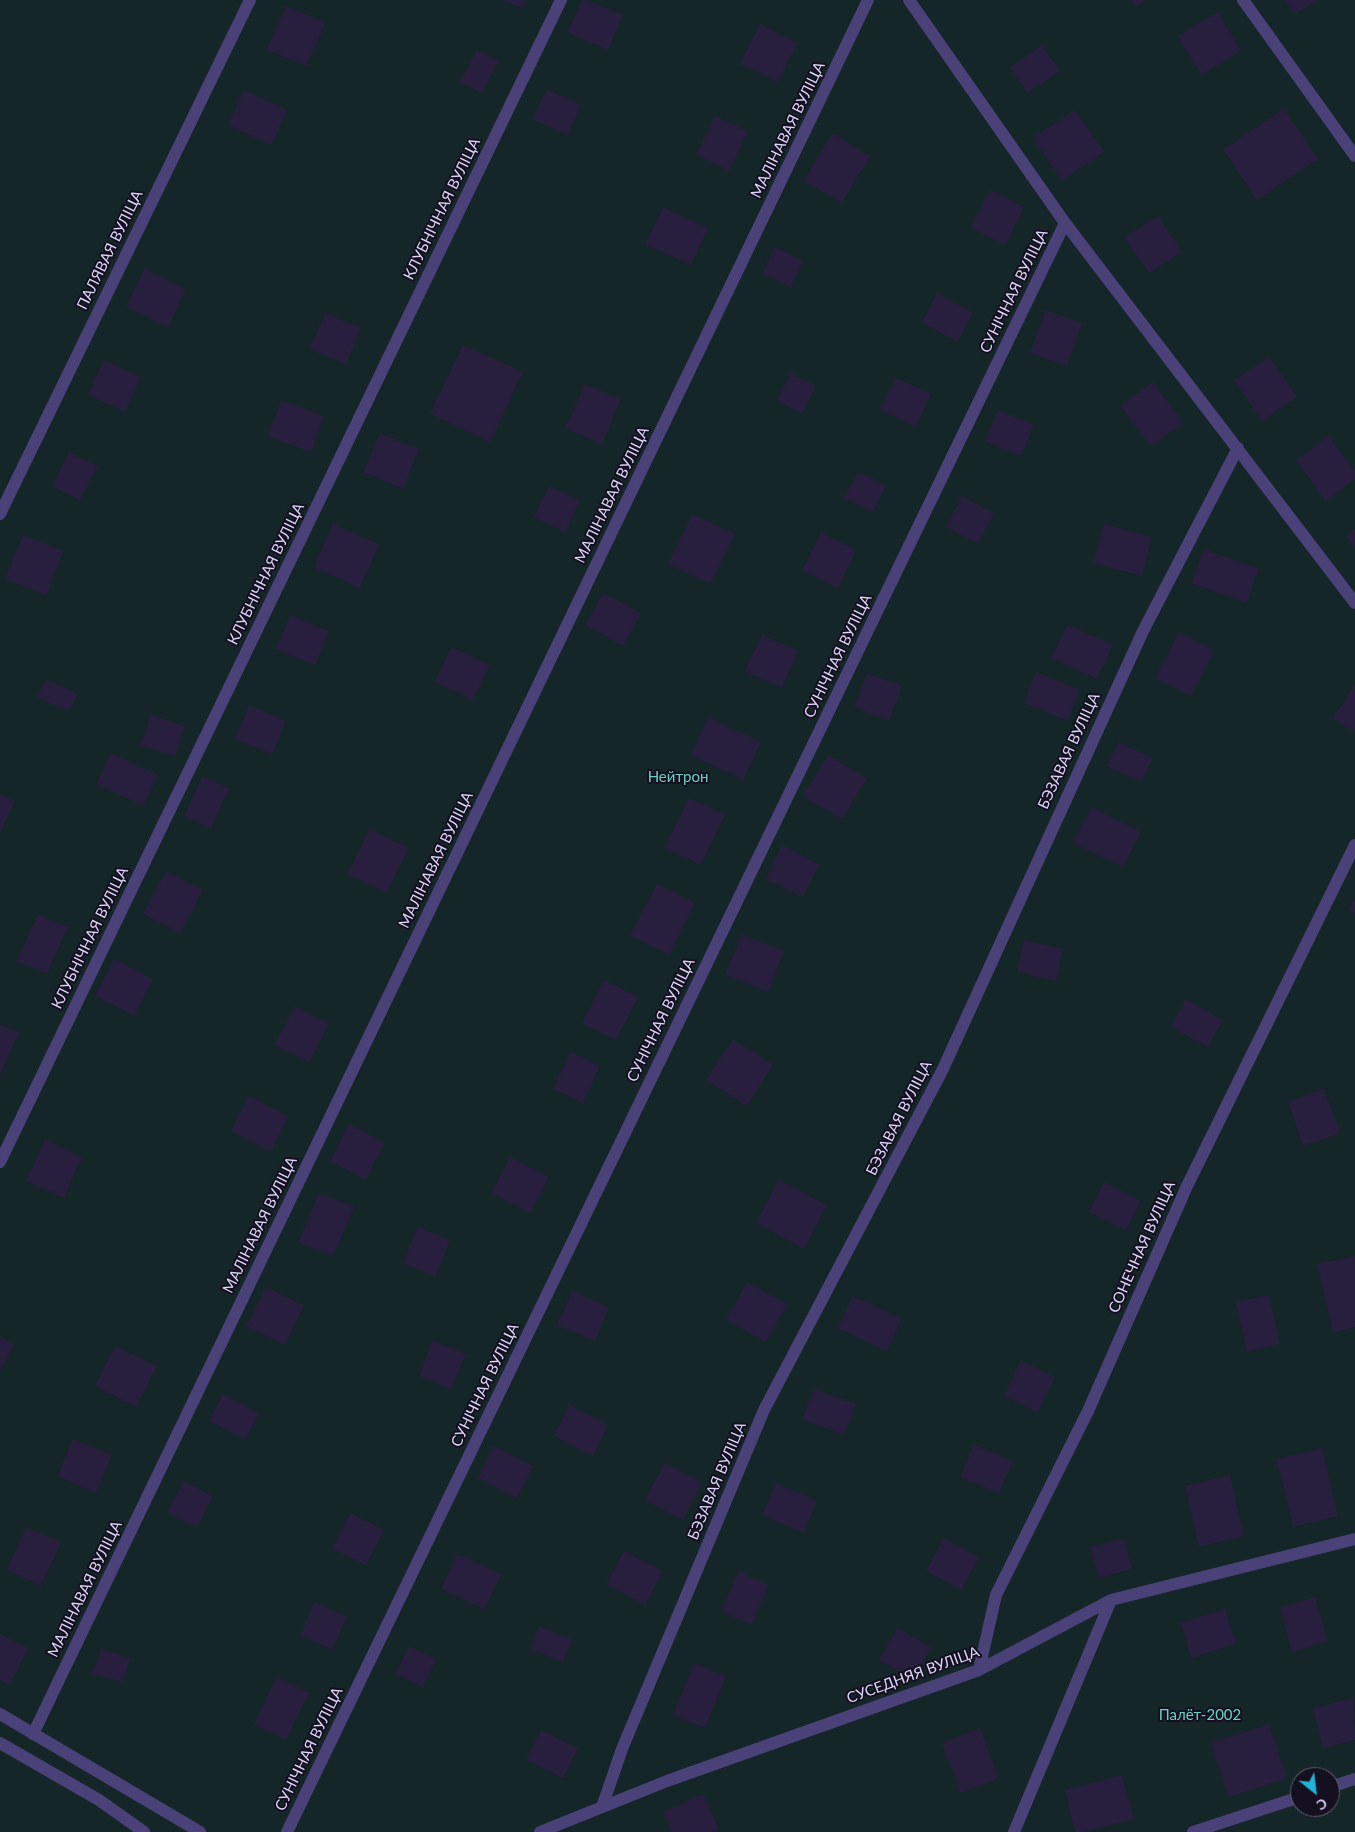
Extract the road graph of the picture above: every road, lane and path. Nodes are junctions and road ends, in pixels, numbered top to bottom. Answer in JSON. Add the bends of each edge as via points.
{"nodes":[{"id":1,"x":250,"y":0,"type":"edge"},
{"id":2,"x":561,"y":0,"type":"edge"},
{"id":3,"x":868,"y":0,"type":"edge"},
{"id":4,"x":909,"y":0,"type":"edge"},
{"id":5,"x":1243,"y":0,"type":"edge"},
{"id":6,"x":1355,"y":156,"type":"edge"},
{"id":7,"x":1065,"y":222,"type":"junction"},
{"id":8,"x":1238,"y":448,"type":"junction"},
{"id":9,"x":0,"y":514,"type":"edge"},
{"id":10,"x":1355,"y":603,"type":"edge"},
{"id":11,"x":1355,"y":845,"type":"edge"},
{"id":12,"x":0,"y":1162,"type":"edge"},
{"id":13,"x":1355,"y":1539,"type":"edge"},
{"id":14,"x":1111,"y":1600,"type":"junction"},
{"id":15,"x":978,"y":1670,"type":"junction"},
{"id":16,"x":0,"y":1714,"type":"edge"},
{"id":17,"x":33,"y":1734,"type":"junction"},
{"id":18,"x":0,"y":1743,"type":"edge"},
{"id":19,"x":1355,"y":1779,"type":"edge"},
{"id":20,"x":1340,"y":1784,"type":"edge"},
{"id":21,"x":1290,"y":1800,"type":"edge"},
{"id":22,"x":602,"y":1807,"type":"junction"},
{"id":23,"x":144,"y":1832,"type":"edge"},
{"id":24,"x":200,"y":1832,"type":"edge"},
{"id":25,"x":287,"y":1832,"type":"edge"},
{"id":26,"x":540,"y":1832,"type":"edge"},
{"id":27,"x":1014,"y":1832,"type":"edge"},
{"id":28,"x":1193,"y":1832,"type":"edge"}],
"edges":[{"from":1,"to":9,"type":"street","name":"ПАЛЯВАЯ ВУЛІЦА"},
{"from":2,"to":12,"type":"street","name":"КЛУБНІЧНАЯ ВУЛІЦА"},
{"from":3,"to":17,"type":"street","name":"МАЛІНАВАЯ ВУЛІЦА"},
{"from":4,"to":7,"type":"street"},
{"from":5,"to":6,"type":"street"},
{"from":7,"to":8,"type":"street"},
{"from":7,"to":25,"type":"street","name":"СУНІЧНАЯ ВУЛІЦА"},
{"from":8,"to":10,"type":"street"},
{"from":8,"to":22,"type":"street","name":"БЭЗАВАЯ ВУЛІЦА","via":[[1142,631],[942,1071],[764,1410],[622,1749]]},
{"from":11,"to":15,"type":"street","name":"СОНЕЧНАЯ ВУЛІЦА","via":[[1186,1186],[1088,1411],[996,1595]]},
{"from":13,"to":14,"type":"street","name":"СУСЕДНЯЯ ВУЛІЦА"},
{"from":14,"to":15,"type":"street","name":"СУСЕДНЯЯ ВУЛІЦА"},
{"from":14,"to":27,"type":"street"},
{"from":15,"to":22,"type":"street","name":"СУСЕДНЯЯ ВУЛІЦА"},
{"from":16,"to":17,"type":"street"},
{"from":17,"to":24,"type":"street"},
{"from":18,"to":23,"type":"street","via":[[99,1800]]},
{"from":19,"to":20,"type":"street"},
{"from":21,"to":28,"type":"street"},
{"from":22,"to":26,"type":"street","name":"СУСЕДНЯЯ ВУЛІЦА"}]}
